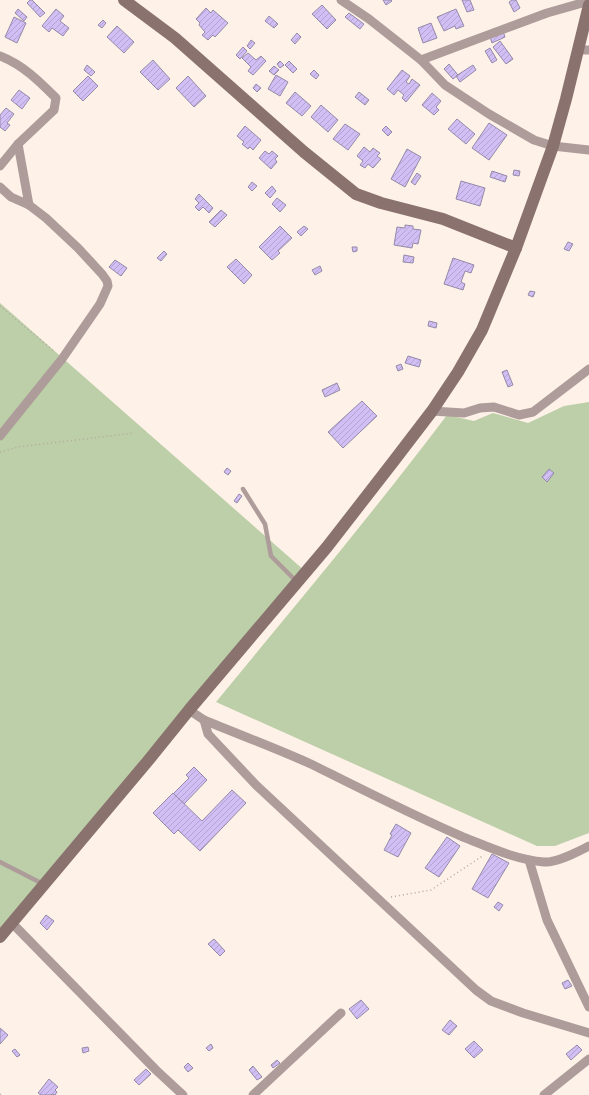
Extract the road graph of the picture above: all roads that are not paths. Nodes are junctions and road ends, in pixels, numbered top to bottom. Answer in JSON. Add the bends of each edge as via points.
{"nodes":[{"id":1,"x":124,"y":0,"type":"edge"},
{"id":2,"x":341,"y":0,"type":"edge"},
{"id":3,"x":589,"y":1,"type":"edge"},
{"id":4,"x":589,"y":5,"type":"edge"},
{"id":5,"x":584,"y":50,"type":"edge"},
{"id":6,"x":0,"y":56,"type":"edge"},
{"id":7,"x":421,"y":60,"type":"junction"},
{"id":8,"x":18,"y":144,"type":"junction"},
{"id":9,"x":553,"y":146,"type":"junction"},
{"id":10,"x":589,"y":150,"type":"edge"},
{"id":11,"x":0,"y":166,"type":"edge"},
{"id":12,"x":0,"y":187,"type":"edge"},
{"id":13,"x":29,"y":206,"type":"junction"},
{"id":14,"x":516,"y":248,"type":"junction"},
{"id":15,"x":589,"y":369,"type":"edge"},
{"id":16,"x":432,"y":411,"type":"junction"},
{"id":17,"x":0,"y":436,"type":"edge"},
{"id":18,"x":243,"y":488,"type":"dead end"},
{"id":19,"x":298,"y":582,"type":"junction"},
{"id":20,"x":189,"y":710,"type":"junction"},
{"id":21,"x":204,"y":720,"type":"junction"},
{"id":22,"x":589,"y":846,"type":"edge"},
{"id":23,"x":528,"y":860,"type":"junction"},
{"id":24,"x":0,"y":862,"type":"edge"},
{"id":25,"x":45,"y":885,"type":"junction"},
{"id":26,"x":12,"y":923,"type":"junction"},
{"id":27,"x":0,"y":937,"type":"edge"},
{"id":28,"x":589,"y":1007,"type":"edge"},
{"id":29,"x":341,"y":1014,"type":"dead end"},
{"id":30,"x":589,"y":1032,"type":"edge"},
{"id":31,"x":589,"y":1059,"type":"edge"},
{"id":32,"x":183,"y":1095,"type":"edge"},
{"id":33,"x":254,"y":1095,"type":"edge"},
{"id":34,"x":544,"y":1095,"type":"edge"}],
"edges":[{"from":1,"to":14,"type":"main road","via":[[175,38],[304,152],[356,194],[443,219]]},
{"from":2,"to":7,"type":"street"},
{"from":3,"to":7,"type":"street","via":[[547,13]]},
{"from":4,"to":5,"type":"main road"},
{"from":5,"to":9,"type":"main road"},
{"from":6,"to":8,"type":"street","via":[[32,74],[56,98],[54,110]]},
{"from":7,"to":9,"type":"street","via":[[445,85],[488,114],[534,140]]},
{"from":8,"to":11,"type":"street"},
{"from":8,"to":13,"type":"street"},
{"from":9,"to":10,"type":"street"},
{"from":9,"to":14,"type":"main road"},
{"from":12,"to":13,"type":"street","via":[[11,197]]},
{"from":13,"to":17,"type":"street","via":[[78,248],[102,274],[108,286],[100,304],[62,359]]},
{"from":14,"to":16,"type":"main road","via":[[482,330]]},
{"from":15,"to":16,"type":"street","via":[[533,412],[526,414],[519,415],[494,407],[464,413]]},
{"from":16,"to":19,"type":"main road"},
{"from":18,"to":19,"type":"lane","via":[[265,524],[271,556]]},
{"from":19,"to":20,"type":"main road"},
{"from":20,"to":21,"type":"street"},
{"from":20,"to":25,"type":"main road"},
{"from":21,"to":23,"type":"street","via":[[311,765],[420,818],[492,849]]},
{"from":21,"to":30,"type":"street","via":[[208,734],[256,785],[476,990],[491,1001],[523,1013]]},
{"from":22,"to":23,"type":"street","via":[[546,862]]},
{"from":23,"to":28,"type":"street","via":[[547,920]]},
{"from":24,"to":25,"type":"lane"},
{"from":25,"to":26,"type":"main road"},
{"from":26,"to":27,"type":"main road"},
{"from":26,"to":32,"type":"street"},
{"from":29,"to":33,"type":"street"},
{"from":31,"to":34,"type":"street"}]}
